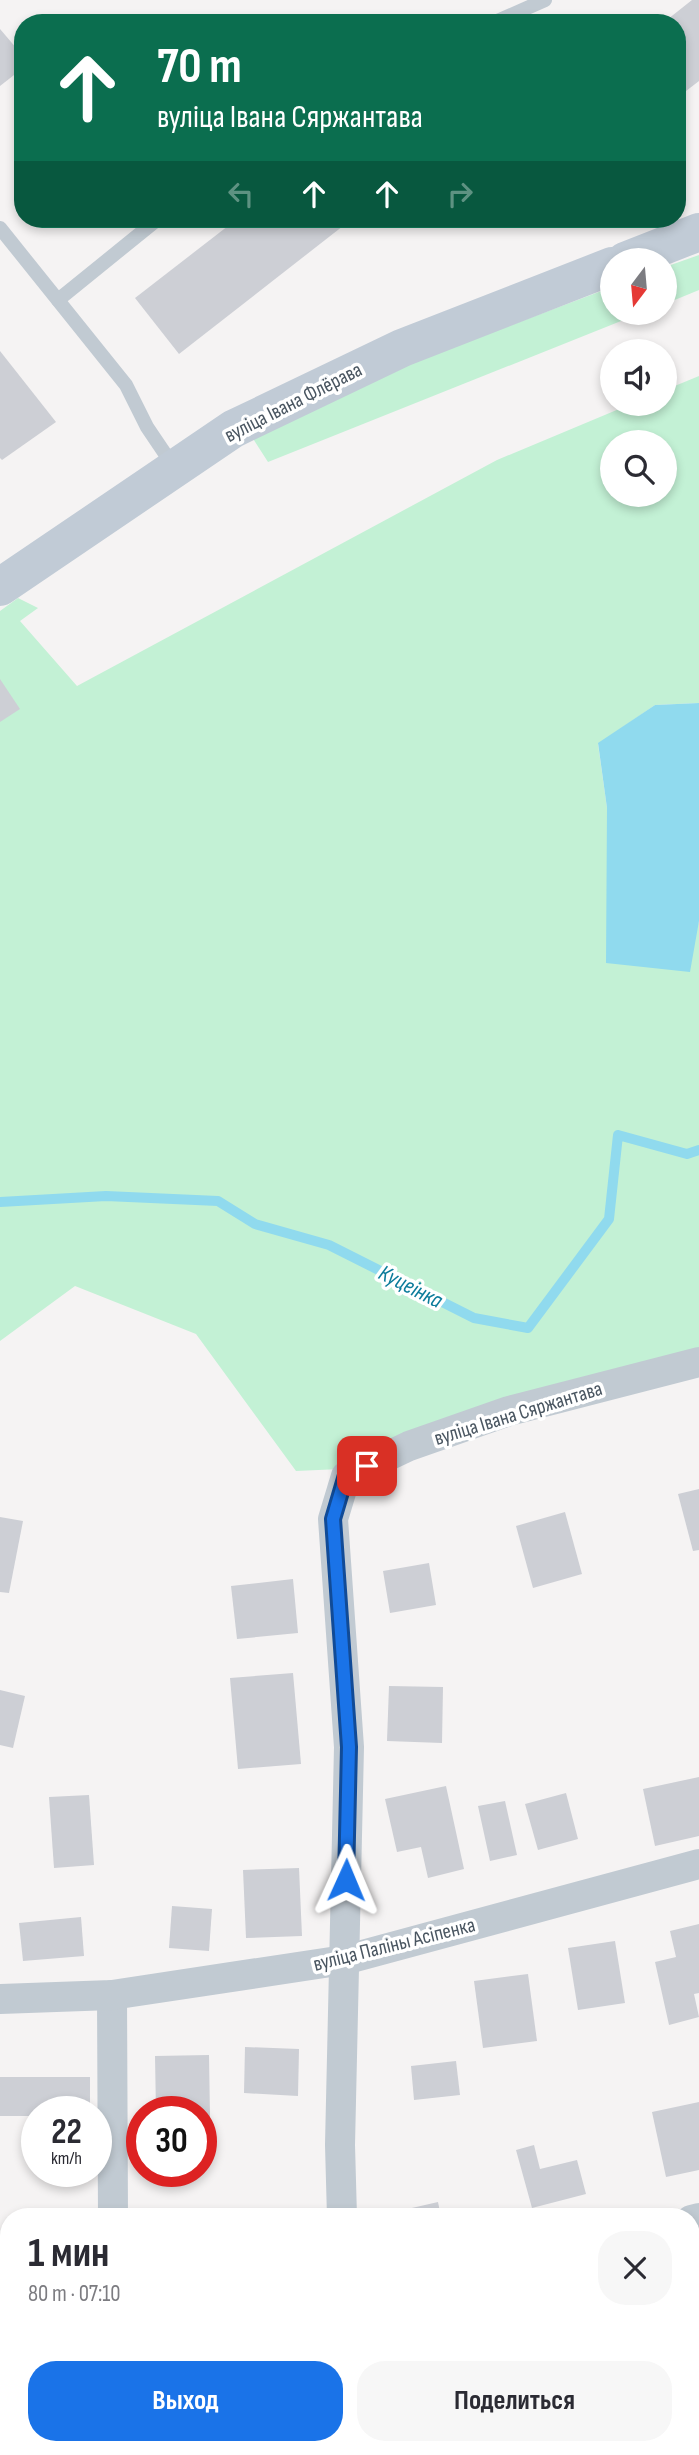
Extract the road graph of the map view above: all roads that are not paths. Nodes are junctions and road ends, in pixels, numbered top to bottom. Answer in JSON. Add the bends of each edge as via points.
{"nodes":[{"id":1,"x":545,"y":0,"type":"edge"},
{"id":2,"x":513,"y":14,"type":"edge"},
{"id":3,"x":0,"y":228,"type":"edge"},
{"id":4,"x":147,"y":228,"type":"edge"},
{"id":5,"x":699,"y":232,"type":"edge"},
{"id":6,"x":658,"y":248,"type":"edge"},
{"id":7,"x":600,"y":271,"type":"edge"},
{"id":8,"x":58,"y":300,"type":"junction"},
{"id":9,"x":174,"y":469,"type":"junction"},
{"id":10,"x":0,"y":587,"type":"edge"},
{"id":11,"x":699,"y":1362,"type":"edge"},
{"id":12,"x":699,"y":1864,"type":"edge"},
{"id":13,"x":344,"y":1961,"type":"junction"},
{"id":14,"x":112,"y":1996,"type":"junction"},
{"id":15,"x":0,"y":1999,"type":"edge"},
{"id":16,"x":113,"y":2208,"type":"edge"},
{"id":17,"x":342,"y":2208,"type":"edge"}],
"edges":[{"from":1,"to":2,"type":"lane"},
{"from":3,"to":8,"type":"lane"},
{"from":4,"to":8,"type":"lane"},
{"from":5,"to":6,"type":"street"},
{"from":7,"to":9,"type":"street","name":"вуліца Івана Флёрава","via":[[402,348],[233,429]]},
{"from":8,"to":9,"type":"lane","via":[[127,385]]},
{"from":9,"to":10,"type":"street","name":"вуліца Івана Флёрава"},
{"from":11,"to":13,"type":"street","name":"вуліца Івана Сяржантава","via":[[509,1411],[409,1446],[346,1475],[333,1519],[349,1747]]},
{"from":12,"to":13,"type":"street","name":"вуліца Паліны Асіпенка"},
{"from":13,"to":14,"type":"street","name":"вуліца Паліны Асіпенка"},
{"from":13,"to":17,"type":"street"},
{"from":14,"to":15,"type":"street","name":"вуліца Паліны Асіпенка"},
{"from":14,"to":16,"type":"street"}]}
